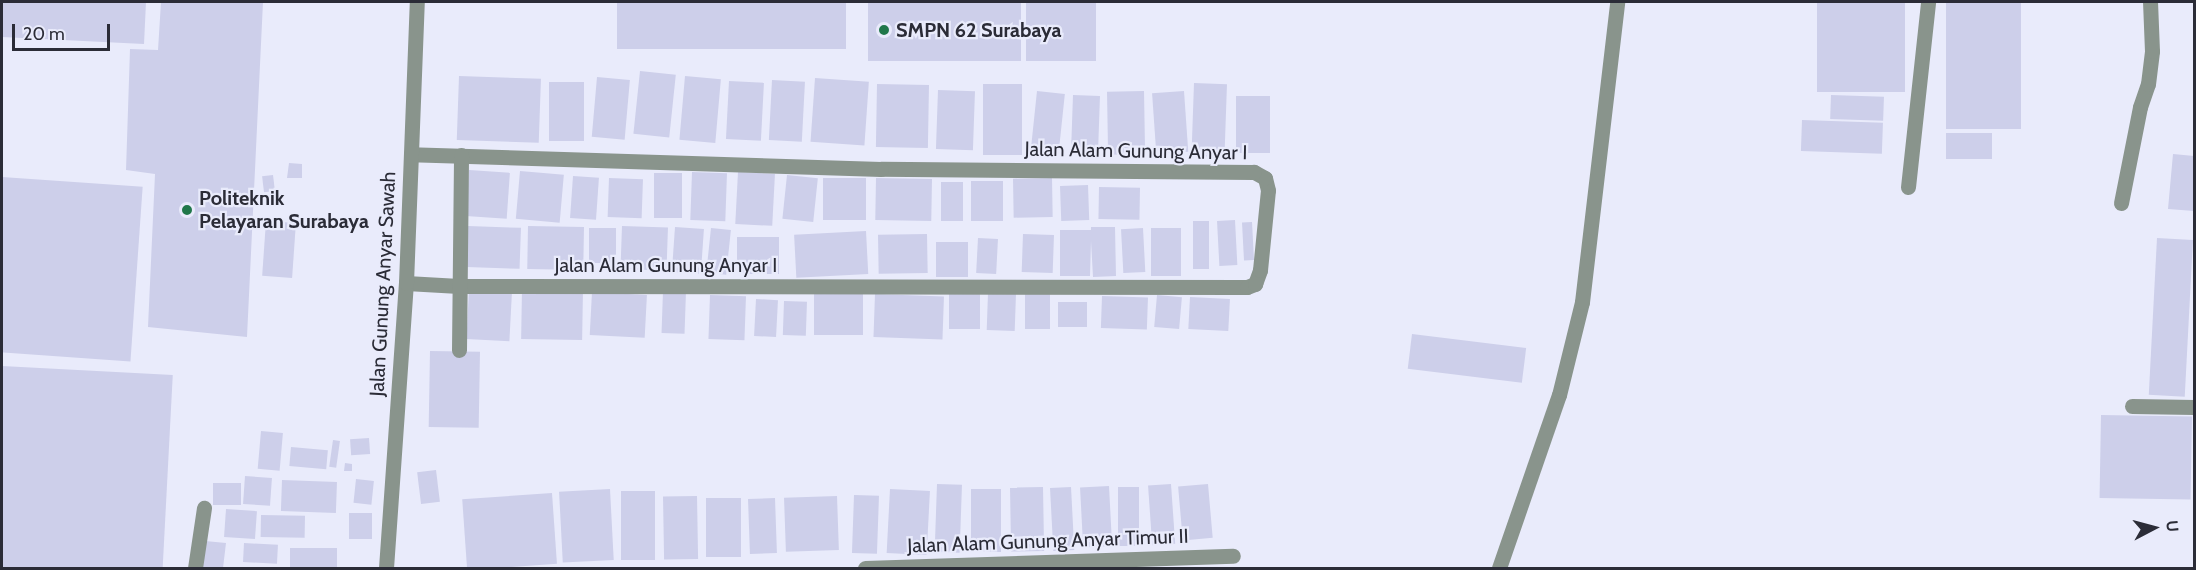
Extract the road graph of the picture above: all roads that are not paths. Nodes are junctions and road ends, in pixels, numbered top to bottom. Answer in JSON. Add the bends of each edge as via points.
{"nodes":[{"id":1,"x":417,"y":2,"type":"edge"},
{"id":2,"x":1617,"y":2,"type":"edge"},
{"id":3,"x":1928,"y":2,"type":"edge"},
{"id":4,"x":2151,"y":2,"type":"edge"},
{"id":5,"x":411,"y":154,"type":"junction"},
{"id":6,"x":461,"y":155,"type":"junction"},
{"id":7,"x":1908,"y":187,"type":"dead end"},
{"id":8,"x":2121,"y":203,"type":"dead end"},
{"id":9,"x":406,"y":283,"type":"junction"},
{"id":10,"x":459,"y":286,"type":"junction"},
{"id":11,"x":459,"y":350,"type":"dead end"},
{"id":12,"x":2132,"y":406,"type":"dead end"},
{"id":13,"x":2194,"y":407,"type":"edge"},
{"id":14,"x":204,"y":508,"type":"dead end"},
{"id":15,"x":1233,"y":555,"type":"dead end"},
{"id":16,"x":195,"y":568,"type":"edge"},
{"id":17,"x":386,"y":568,"type":"edge"},
{"id":18,"x":864,"y":568,"type":"edge"},
{"id":19,"x":1499,"y":568,"type":"edge"}],
"edges":[{"from":1,"to":5,"type":"street","name":"Jalan Gunung Anyar Sawah"},
{"from":2,"to":19,"type":"street","via":[[1582,302],[1559,395]]},
{"from":3,"to":7,"type":"street"},
{"from":4,"to":8,"type":"street","via":[[2148,84]]},
{"from":5,"to":6,"type":"street","name":"Jalan Alam Gunung Anyar I"},
{"from":5,"to":9,"type":"street","name":"Jalan Gunung Anyar Sawah"},
{"from":6,"to":10,"type":"street"},
{"from":6,"to":10,"type":"street","name":"Jalan Alam Gunung Anyar I","via":[[881,169],[1254,172],[1265,178],[1268,190],[1260,270],[1254,284],[1247,287]]},
{"from":9,"to":10,"type":"street","name":"Jalan Alam Gunung Anyar I"},
{"from":9,"to":17,"type":"street","name":"Jalan Gunung Anyar Sawah"},
{"from":10,"to":11,"type":"street"},
{"from":12,"to":13,"type":"street"},
{"from":14,"to":16,"type":"street"},
{"from":15,"to":18,"type":"street","name":"Jalan Alam Gunung Anyar Timur II"}]}
